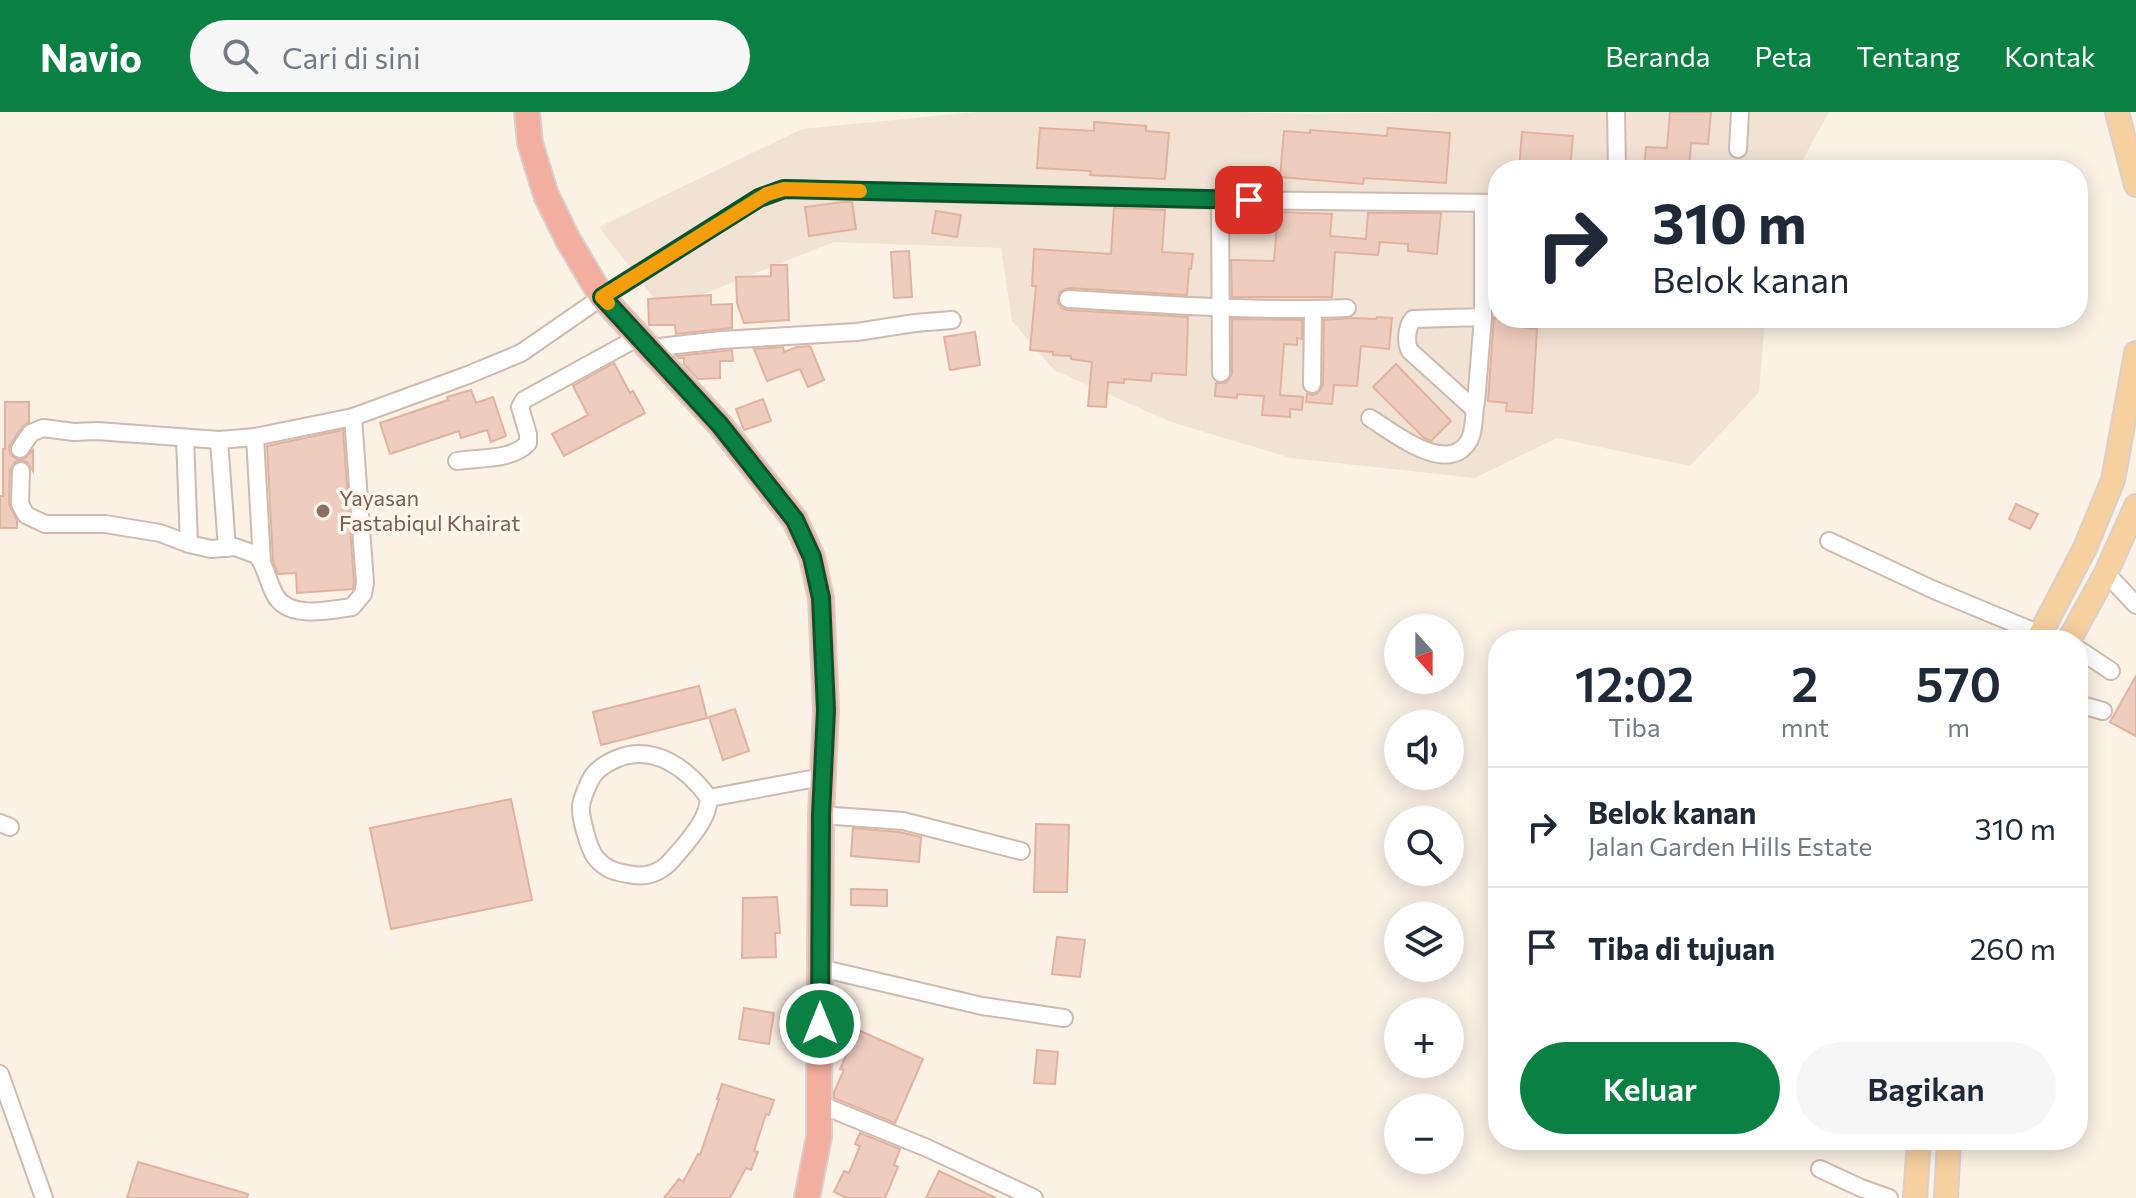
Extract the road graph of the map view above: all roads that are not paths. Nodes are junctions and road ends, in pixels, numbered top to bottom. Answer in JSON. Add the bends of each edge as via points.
{"nodes":[{"id":1,"x":527,"y":112,"type":"edge"},
{"id":2,"x":1616,"y":112,"type":"edge"},
{"id":3,"x":1740,"y":112,"type":"edge"},
{"id":4,"x":2124,"y":118,"type":"edge"},
{"id":5,"x":1738,"y":149,"type":"dead end"},
{"id":6,"x":1617,"y":160,"type":"edge"},
{"id":7,"x":2136,"y":185,"type":"edge"},
{"id":8,"x":1220,"y":200,"type":"junction"},
{"id":9,"x":1488,"y":203,"type":"edge"},
{"id":10,"x":1488,"y":236,"type":"edge"},
{"id":11,"x":602,"y":297,"type":"junction"},
{"id":12,"x":1068,"y":299,"type":"dead end"},
{"id":13,"x":1222,"y":306,"type":"junction"},
{"id":14,"x":1347,"y":308,"type":"dead end"},
{"id":15,"x":1313,"y":309,"type":"junction"},
{"id":16,"x":1483,"y":317,"type":"junction"},
{"id":17,"x":952,"y":320,"type":"dead end"},
{"id":18,"x":644,"y":342,"type":"junction"},
{"id":19,"x":2136,"y":353,"type":"edge"},
{"id":20,"x":1221,"y":373,"type":"dead end"},
{"id":21,"x":1312,"y":384,"type":"dead end"},
{"id":22,"x":1475,"y":407,"type":"junction"},
{"id":23,"x":353,"y":417,"type":"junction"},
{"id":24,"x":1370,"y":418,"type":"dead end"},
{"id":25,"x":255,"y":437,"type":"junction"},
{"id":26,"x":185,"y":438,"type":"junction"},
{"id":27,"x":219,"y":440,"type":"junction"},
{"id":28,"x":20,"y":449,"type":"dead end"},
{"id":29,"x":457,"y":461,"type":"dead end"},
{"id":30,"x":21,"y":471,"type":"dead end"},
{"id":31,"x":2136,"y":506,"type":"edge"},
{"id":32,"x":1829,"y":541,"type":"dead end"},
{"id":33,"x":189,"y":544,"type":"junction"},
{"id":34,"x":227,"y":548,"type":"junction"},
{"id":35,"x":2128,"y":549,"type":"edge"},
{"id":36,"x":262,"y":562,"type":"junction"},
{"id":37,"x":2106,"y":573,"type":"junction"},
{"id":38,"x":2136,"y":605,"type":"edge"},
{"id":39,"x":2023,"y":630,"type":"edge"},
{"id":40,"x":2043,"y":630,"type":"edge"},
{"id":41,"x":2075,"y":630,"type":"edge"},
{"id":42,"x":2088,"y":656,"type":"edge"},
{"id":43,"x":2111,"y":671,"type":"dead end"},
{"id":44,"x":2088,"y":707,"type":"edge"},
{"id":45,"x":2103,"y":711,"type":"dead end"},
{"id":46,"x":822,"y":777,"type":"junction"},
{"id":47,"x":709,"y":798,"type":"junction"},
{"id":48,"x":821,"y":815,"type":"junction"},
{"id":49,"x":1021,"y":851,"type":"dead end"},
{"id":50,"x":820,"y":968,"type":"junction"},
{"id":51,"x":1064,"y":1018,"type":"dead end"},
{"id":52,"x":0,"y":1074,"type":"edge"},
{"id":53,"x":819,"y":1104,"type":"junction"},
{"id":54,"x":1918,"y":1150,"type":"edge"},
{"id":55,"x":1948,"y":1150,"type":"edge"},
{"id":56,"x":1820,"y":1169,"type":"dead end"},
{"id":57,"x":44,"y":1198,"type":"edge"},
{"id":58,"x":807,"y":1198,"type":"edge"},
{"id":59,"x":1034,"y":1198,"type":"edge"},
{"id":60,"x":1889,"y":1198,"type":"edge"},
{"id":61,"x":1915,"y":1198,"type":"edge"},
{"id":62,"x":1946,"y":1198,"type":"edge"}],
"edges":[{"from":1,"to":11,"type":"highway","via":[[546,195]]},
{"from":2,"to":6,"type":"street"},
{"from":3,"to":5,"type":"street"},
{"from":4,"to":7,"type":"main road"},
{"from":8,"to":9,"type":"street"},
{"from":8,"to":11,"type":"street","via":[[784,189],[759,198]]},
{"from":8,"to":13,"type":"street"},
{"from":10,"to":16,"type":"street"},
{"from":11,"to":18,"type":"highway"},
{"from":11,"to":23,"type":"street","via":[[521,353]]},
{"from":12,"to":13,"type":"street"},
{"from":13,"to":15,"type":"street"},
{"from":13,"to":20,"type":"street"},
{"from":14,"to":15,"type":"street"},
{"from":15,"to":21,"type":"street"},
{"from":16,"to":22,"type":"street"},
{"from":16,"to":22,"type":"street","via":[[1413,319],[1407,343]]},
{"from":17,"to":18,"type":"street","via":[[857,332]]},
{"from":18,"to":29,"type":"street","via":[[524,400],[520,407],[528,443],[521,451]]},
{"from":18,"to":46,"type":"highway","via":[[720,425],[805,539],[821,598],[826,710]]},
{"from":19,"to":40,"type":"main road","via":[[2113,480]]},
{"from":22,"to":24,"type":"street","via":[[1470,439],[1452,455],[1435,455]]},
{"from":23,"to":25,"type":"street"},
{"from":23,"to":36,"type":"street","via":[[363,594],[352,607],[311,613],[283,604]]},
{"from":25,"to":27,"type":"street"},
{"from":25,"to":36,"type":"street"},
{"from":26,"to":27,"type":"street"},
{"from":26,"to":28,"type":"street","via":[[43,428],[31,433]]},
{"from":26,"to":33,"type":"street"},
{"from":27,"to":34,"type":"street"},
{"from":30,"to":33,"type":"street","via":[[20,504],[26,515],[45,524],[105,524]]},
{"from":31,"to":35,"type":"main road"},
{"from":32,"to":39,"type":"street"},
{"from":33,"to":34,"type":"street"},
{"from":34,"to":36,"type":"street","via":[[257,555]]},
{"from":35,"to":37,"type":"main road"},
{"from":37,"to":38,"type":"street"},
{"from":37,"to":41,"type":"main road"},
{"from":42,"to":43,"type":"street"},
{"from":44,"to":45,"type":"street"},
{"from":46,"to":47,"type":"street"},
{"from":46,"to":48,"type":"highway"},
{"from":47,"to":47,"type":"street","via":[[696,780],[653,754],[623,756],[606,764],[593,775],[581,805],[594,856],[607,868],[637,876],[664,868],[709,809]]},
{"from":48,"to":49,"type":"street","via":[[903,821]]},
{"from":48,"to":50,"type":"highway"},
{"from":50,"to":51,"type":"street","via":[[982,1006]]},
{"from":50,"to":53,"type":"highway"},
{"from":52,"to":57,"type":"street"},
{"from":53,"to":58,"type":"highway","via":[[819,1137]]},
{"from":53,"to":59,"type":"street"},
{"from":54,"to":61,"type":"main road"},
{"from":55,"to":62,"type":"main road"},
{"from":56,"to":60,"type":"street"}]}
